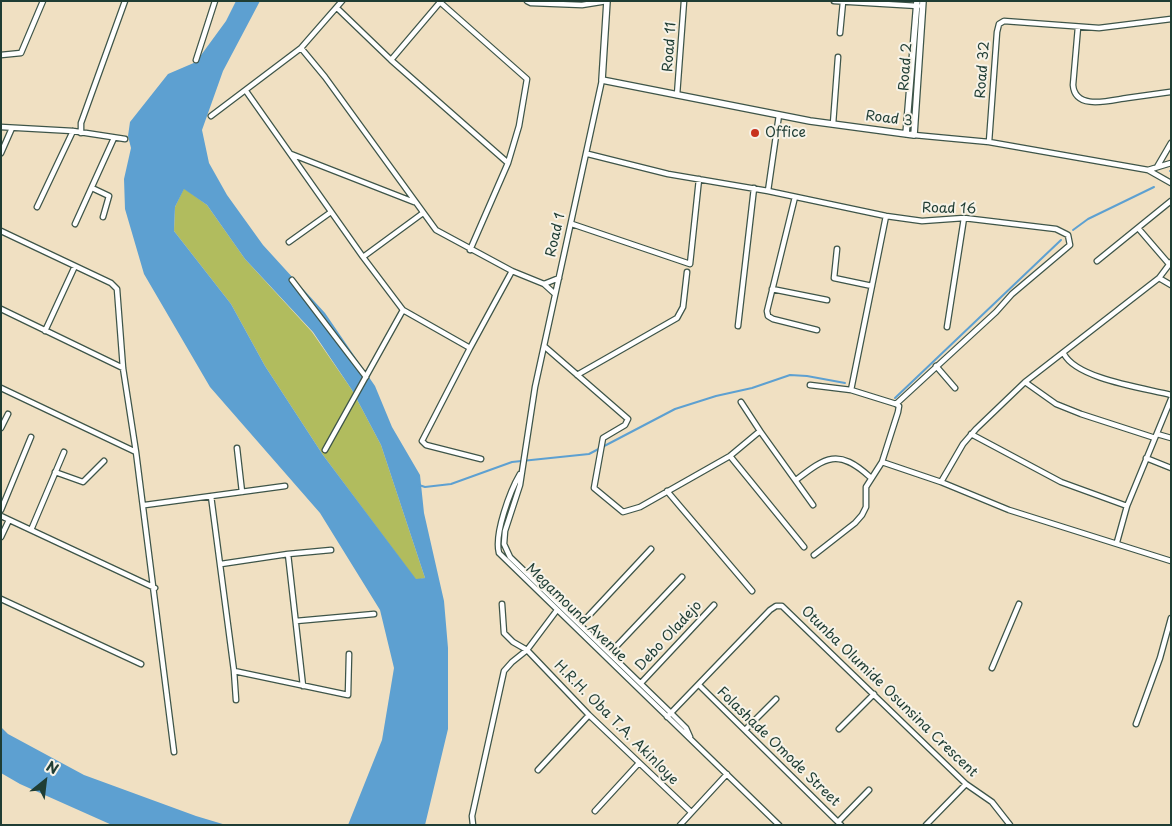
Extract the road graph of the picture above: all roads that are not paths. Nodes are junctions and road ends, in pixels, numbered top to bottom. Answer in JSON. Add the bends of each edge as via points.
{"nodes":[{"id":1,"x":43,"y":1,"type":"edge"},
{"id":2,"x":125,"y":1,"type":"edge"},
{"id":3,"x":215,"y":1,"type":"edge"},
{"id":4,"x":342,"y":1,"type":"edge"},
{"id":5,"x":527,"y":1,"type":"edge"},
{"id":6,"x":607,"y":1,"type":"edge"},
{"id":7,"x":684,"y":1,"type":"edge"},
{"id":8,"x":834,"y":1,"type":"edge"},
{"id":9,"x":441,"y":2,"type":"edge"},
{"id":10,"x":841,"y":2,"type":"edge"},
{"id":11,"x":920,"y":4,"type":"edge"},
{"id":12,"x":337,"y":8,"type":"junction"},
{"id":13,"x":1171,"y":19,"type":"edge"},
{"id":14,"x":1078,"y":27,"type":"junction"},
{"id":15,"x":840,"y":33,"type":"dead end"},
{"id":16,"x":301,"y":48,"type":"junction"},
{"id":17,"x":1,"y":54,"type":"edge"},
{"id":18,"x":838,"y":57,"type":"dead end"},
{"id":19,"x":196,"y":60,"type":"dead end"},
{"id":20,"x":391,"y":60,"type":"junction"},
{"id":21,"x":602,"y":80,"type":"junction"},
{"id":22,"x":246,"y":91,"type":"junction"},
{"id":23,"x":1170,"y":92,"type":"edge"},
{"id":24,"x":677,"y":95,"type":"junction"},
{"id":25,"x":779,"y":115,"type":"junction"},
{"id":26,"x":211,"y":116,"type":"dead end"},
{"id":27,"x":833,"y":124,"type":"junction"},
{"id":28,"x":1,"y":127,"type":"edge"},
{"id":29,"x":12,"y":128,"type":"junction"},
{"id":30,"x":73,"y":132,"type":"junction"},
{"id":31,"x":81,"y":133,"type":"junction"},
{"id":32,"x":906,"y":134,"type":"junction"},
{"id":33,"x":914,"y":135,"type":"junction"},
{"id":34,"x":114,"y":138,"type":"junction"},
{"id":35,"x":125,"y":139,"type":"dead end"},
{"id":36,"x":989,"y":142,"type":"junction"},
{"id":37,"x":1171,"y":143,"type":"edge"},
{"id":38,"x":1,"y":153,"type":"edge"},
{"id":39,"x":290,"y":153,"type":"junction"},
{"id":40,"x":588,"y":154,"type":"junction"},
{"id":41,"x":508,"y":163,"type":"junction"},
{"id":42,"x":1171,"y":163,"type":"edge"},
{"id":43,"x":1157,"y":167,"type":"junction"},
{"id":44,"x":1148,"y":170,"type":"junction"},
{"id":45,"x":700,"y":179,"type":"junction"},
{"id":46,"x":1171,"y":184,"type":"edge"},
{"id":47,"x":92,"y":188,"type":"junction"},
{"id":48,"x":754,"y":188,"type":"junction"},
{"id":49,"x":768,"y":191,"type":"junction"},
{"id":50,"x":795,"y":197,"type":"junction"},
{"id":51,"x":1171,"y":201,"type":"edge"},
{"id":52,"x":416,"y":202,"type":"junction"},
{"id":53,"x":37,"y":207,"type":"dead end"},
{"id":54,"x":331,"y":212,"type":"junction"},
{"id":55,"x":424,"y":213,"type":"junction"},
{"id":56,"x":886,"y":216,"type":"junction"},
{"id":57,"x":103,"y":217,"type":"dead end"},
{"id":58,"x":964,"y":218,"type":"junction"},
{"id":59,"x":75,"y":224,"type":"dead end"},
{"id":60,"x":572,"y":224,"type":"junction"},
{"id":61,"x":1138,"y":228,"type":"junction"},
{"id":62,"x":1,"y":231,"type":"edge"},
{"id":63,"x":288,"y":242,"type":"dead end"},
{"id":64,"x":837,"y":249,"type":"dead end"},
{"id":65,"x":470,"y":250,"type":"junction"},
{"id":66,"x":363,"y":257,"type":"junction"},
{"id":67,"x":1097,"y":261,"type":"dead end"},
{"id":68,"x":1170,"y":263,"type":"edge"},
{"id":69,"x":75,"y":266,"type":"junction"},
{"id":70,"x":512,"y":271,"type":"junction"},
{"id":71,"x":687,"y":272,"type":"dead end"},
{"id":72,"x":560,"y":278,"type":"junction"},
{"id":73,"x":1159,"y":278,"type":"junction"},
{"id":74,"x":292,"y":280,"type":"dead end"},
{"id":75,"x":544,"y":284,"type":"junction"},
{"id":76,"x":1171,"y":285,"type":"edge"},
{"id":77,"x":872,"y":286,"type":"junction"},
{"id":78,"x":772,"y":289,"type":"junction"},
{"id":79,"x":555,"y":294,"type":"junction"},
{"id":80,"x":827,"y":300,"type":"dead end"},
{"id":81,"x":1,"y":309,"type":"edge"},
{"id":82,"x":403,"y":310,"type":"junction"},
{"id":83,"x":738,"y":326,"type":"dead end"},
{"id":84,"x":947,"y":327,"type":"dead end"},
{"id":85,"x":818,"y":330,"type":"dead end"},
{"id":86,"x":45,"y":331,"type":"junction"},
{"id":87,"x":544,"y":346,"type":"junction"},
{"id":88,"x":470,"y":348,"type":"junction"},
{"id":89,"x":1064,"y":354,"type":"junction"},
{"id":90,"x":936,"y":366,"type":"junction"},
{"id":91,"x":123,"y":368,"type":"junction"},
{"id":92,"x":577,"y":375,"type":"junction"},
{"id":93,"x":366,"y":377,"type":"junction"},
{"id":94,"x":1025,"y":382,"type":"junction"},
{"id":95,"x":810,"y":385,"type":"dead end"},
{"id":96,"x":1,"y":388,"type":"edge"},
{"id":97,"x":955,"y":388,"type":"dead end"},
{"id":98,"x":851,"y":390,"type":"junction"},
{"id":99,"x":1171,"y":395,"type":"edge"},
{"id":100,"x":1171,"y":399,"type":"edge"},
{"id":101,"x":741,"y":402,"type":"dead end"},
{"id":102,"x":896,"y":404,"type":"junction"},
{"id":103,"x":8,"y":414,"type":"dead end"},
{"id":104,"x":1,"y":428,"type":"edge"},
{"id":105,"x":760,"y":431,"type":"junction"},
{"id":106,"x":971,"y":434,"type":"junction"},
{"id":107,"x":1156,"y":436,"type":"junction"},
{"id":108,"x":31,"y":437,"type":"dead end"},
{"id":109,"x":1171,"y":438,"type":"edge"},
{"id":110,"x":236,"y":448,"type":"dead end"},
{"id":111,"x":325,"y":450,"type":"dead end"},
{"id":112,"x":64,"y":452,"type":"dead end"},
{"id":113,"x":136,"y":452,"type":"junction"},
{"id":114,"x":730,"y":456,"type":"junction"},
{"id":115,"x":1146,"y":458,"type":"junction"},
{"id":116,"x":481,"y":459,"type":"dead end"},
{"id":117,"x":104,"y":461,"type":"dead end"},
{"id":118,"x":882,"y":462,"type":"junction"},
{"id":119,"x":1171,"y":468,"type":"edge"},
{"id":120,"x":522,"y":470,"type":"junction"},
{"id":121,"x":55,"y":472,"type":"junction"},
{"id":122,"x":870,"y":477,"type":"junction"},
{"id":123,"x":796,"y":480,"type":"junction"},
{"id":124,"x":941,"y":482,"type":"junction"},
{"id":125,"x":513,"y":485,"type":"joint"},
{"id":126,"x":520,"y":485,"type":"joint"},
{"id":127,"x":285,"y":486,"type":"dead end"},
{"id":128,"x":667,"y":491,"type":"junction"},
{"id":129,"x":242,"y":492,"type":"junction"},
{"id":130,"x":211,"y":496,"type":"junction"},
{"id":131,"x":144,"y":505,"type":"junction"},
{"id":132,"x":813,"y":505,"type":"dead end"},
{"id":133,"x":1126,"y":506,"type":"junction"},
{"id":134,"x":1,"y":510,"type":"edge"},
{"id":135,"x":1,"y":516,"type":"edge"},
{"id":136,"x":9,"y":520,"type":"junction"},
{"id":137,"x":31,"y":530,"type":"junction"},
{"id":138,"x":1,"y":537,"type":"edge"},
{"id":139,"x":1117,"y":542,"type":"junction"},
{"id":140,"x":804,"y":546,"type":"dead end"},
{"id":141,"x":651,"y":549,"type":"dead end"},
{"id":142,"x":331,"y":550,"type":"dead end"},
{"id":143,"x":288,"y":554,"type":"junction"},
{"id":144,"x":814,"y":555,"type":"dead end"},
{"id":145,"x":1171,"y":561,"type":"edge"},
{"id":146,"x":221,"y":564,"type":"junction"},
{"id":147,"x":682,"y":577,"type":"dead end"},
{"id":148,"x":155,"y":588,"type":"junction"},
{"id":149,"x":752,"y":591,"type":"dead end"},
{"id":150,"x":1,"y":599,"type":"edge"},
{"id":151,"x":502,"y":604,"type":"dead end"},
{"id":152,"x":1019,"y":604,"type":"dead end"},
{"id":153,"x":561,"y":605,"type":"junction"},
{"id":154,"x":714,"y":605,"type":"dead end"},
{"id":155,"x":557,"y":610,"type":"junction"},
{"id":156,"x":374,"y":614,"type":"dead end"},
{"id":157,"x":1171,"y":618,"type":"edge"},
{"id":158,"x":296,"y":621,"type":"junction"},
{"id":159,"x":581,"y":624,"type":"junction"},
{"id":160,"x":527,"y":650,"type":"junction"},
{"id":161,"x":610,"y":653,"type":"junction"},
{"id":162,"x":349,"y":654,"type":"dead end"},
{"id":163,"x":141,"y":664,"type":"dead end"},
{"id":164,"x":992,"y":668,"type":"dead end"},
{"id":165,"x":234,"y":671,"type":"junction"},
{"id":166,"x":641,"y":683,"type":"junction"},
{"id":167,"x":698,"y":685,"type":"junction"},
{"id":168,"x":304,"y":686,"type":"junction"},
{"id":169,"x":874,"y":694,"type":"junction"},
{"id":170,"x":776,"y":699,"type":"dead end"},
{"id":171,"x":236,"y":700,"type":"dead end"},
{"id":172,"x":671,"y":713,"type":"junction"},
{"id":173,"x":590,"y":715,"type":"junction"},
{"id":174,"x":666,"y":717,"type":"junction"},
{"id":175,"x":1136,"y":724,"type":"dead end"},
{"id":176,"x":839,"y":729,"type":"dead end"},
{"id":177,"x":745,"y":730,"type":"junction"},
{"id":178,"x":690,"y":736,"type":"junction"},
{"id":179,"x":174,"y":752,"type":"dead end"},
{"id":180,"x":639,"y":764,"type":"junction"},
{"id":181,"x":538,"y":770,"type":"dead end"},
{"id":182,"x":728,"y":774,"type":"junction"},
{"id":183,"x":966,"y":784,"type":"junction"},
{"id":184,"x":869,"y":790,"type":"dead end"},
{"id":185,"x":595,"y":811,"type":"dead end"},
{"id":186,"x":691,"y":812,"type":"junction"},
{"id":187,"x":840,"y":823,"type":"edge"},
{"id":188,"x":776,"y":824,"type":"edge"},
{"id":189,"x":473,"y":825,"type":"edge"},
{"id":190,"x":680,"y":825,"type":"edge"},
{"id":191,"x":926,"y":825,"type":"edge"},
{"id":192,"x":1010,"y":825,"type":"edge"}],
"edges":[{"from":1,"to":17,"type":"street","via":[[21,53]]},
{"from":2,"to":31,"type":"street"},
{"from":3,"to":19,"type":"street"},
{"from":4,"to":12,"type":"street"},
{"from":5,"to":6,"type":"street","via":[[531,4],[582,5]]},
{"from":6,"to":21,"type":"street","name":"Road 1"},
{"from":7,"to":24,"type":"street","name":"Road 11"},
{"from":8,"to":10,"type":"street"},
{"from":9,"to":20,"type":"street"},
{"from":9,"to":41,"type":"street","via":[[527,79],[519,126]]},
{"from":10,"to":11,"type":"street"},
{"from":10,"to":15,"type":"street"},
{"from":11,"to":32,"type":"street","name":"Road 2"},
{"from":11,"to":33,"type":"street","name":"Road 2"},
{"from":12,"to":16,"type":"street"},
{"from":12,"to":20,"type":"street"},
{"from":13,"to":14,"type":"street","name":"Road 32"},
{"from":14,"to":23,"type":"street","via":[[1073,85],[1079,98],[1101,103]]},
{"from":14,"to":36,"type":"street","name":"Road 32","via":[[1015,20],[1000,24],[996,32]]},
{"from":16,"to":22,"type":"street"},
{"from":16,"to":52,"type":"street","via":[[326,77]]},
{"from":18,"to":27,"type":"street"},
{"from":20,"to":41,"type":"street"},
{"from":21,"to":24,"type":"street","name":"Road 3"},
{"from":21,"to":40,"type":"street","name":"Road 1"},
{"from":22,"to":26,"type":"street"},
{"from":22,"to":39,"type":"street"},
{"from":24,"to":25,"type":"street","name":"Road 3"},
{"from":25,"to":27,"type":"street","name":"Road 3"},
{"from":25,"to":49,"type":"street"},
{"from":27,"to":32,"type":"street","name":"Road 3"},
{"from":28,"to":29,"type":"street"},
{"from":29,"to":30,"type":"street"},
{"from":29,"to":38,"type":"street"},
{"from":30,"to":31,"type":"street"},
{"from":30,"to":53,"type":"street"},
{"from":31,"to":34,"type":"street"},
{"from":32,"to":33,"type":"street","name":"Road 3"},
{"from":33,"to":36,"type":"street","name":"Road 3"},
{"from":34,"to":35,"type":"street"},
{"from":34,"to":47,"type":"street"},
{"from":36,"to":44,"type":"street","name":"Road 3"},
{"from":37,"to":43,"type":"street"},
{"from":39,"to":52,"type":"street"},
{"from":39,"to":54,"type":"street"},
{"from":40,"to":45,"type":"street","name":"Road 16"},
{"from":40,"to":60,"type":"street","name":"Road 1"},
{"from":41,"to":65,"type":"street"},
{"from":42,"to":43,"type":"street"},
{"from":43,"to":44,"type":"street"},
{"from":44,"to":46,"type":"street","name":"Road 3"},
{"from":45,"to":48,"type":"street","name":"Road 16"},
{"from":45,"to":60,"type":"street","via":[[690,264]]},
{"from":47,"to":57,"type":"street","via":[[109,196]]},
{"from":47,"to":59,"type":"street"},
{"from":48,"to":49,"type":"street","name":"Road 16"},
{"from":48,"to":83,"type":"street"},
{"from":49,"to":50,"type":"street","name":"Road 16"},
{"from":50,"to":56,"type":"street","name":"Road 16"},
{"from":50,"to":78,"type":"street"},
{"from":51,"to":61,"type":"street"},
{"from":52,"to":55,"type":"street"},
{"from":54,"to":63,"type":"street"},
{"from":54,"to":66,"type":"street"},
{"from":55,"to":65,"type":"street","via":[[439,232]]},
{"from":55,"to":66,"type":"street"},
{"from":56,"to":58,"type":"street","name":"Road 16","via":[[922,220]]},
{"from":56,"to":77,"type":"street"},
{"from":58,"to":84,"type":"street"},
{"from":58,"to":90,"type":"street","name":"Road 16","via":[[1056,229],[1068,234],[1070,245],[1012,294]]},
{"from":60,"to":72,"type":"street","name":"Road 1"},
{"from":61,"to":67,"type":"street"},
{"from":61,"to":68,"type":"street"},
{"from":62,"to":69,"type":"street"},
{"from":64,"to":77,"type":"street","via":[[834,278]]},
{"from":65,"to":70,"type":"street"},
{"from":66,"to":82,"type":"street"},
{"from":68,"to":73,"type":"street"},
{"from":69,"to":86,"type":"street"},
{"from":69,"to":91,"type":"street","via":[[117,289]]},
{"from":70,"to":75,"type":"street"},
{"from":70,"to":88,"type":"street"},
{"from":71,"to":92,"type":"street","via":[[683,307],[677,318]]},
{"from":72,"to":75,"type":"street"},
{"from":72,"to":79,"type":"street","name":"Road 1"},
{"from":73,"to":76,"type":"street"},
{"from":73,"to":89,"type":"street"},
{"from":74,"to":93,"type":"street"},
{"from":75,"to":79,"type":"street"},
{"from":77,"to":98,"type":"street"},
{"from":78,"to":80,"type":"street"},
{"from":78,"to":85,"type":"street","via":[[768,316]]},
{"from":79,"to":87,"type":"street","name":"Road 1"},
{"from":81,"to":86,"type":"street"},
{"from":82,"to":88,"type":"street"},
{"from":82,"to":93,"type":"street"},
{"from":86,"to":91,"type":"street"},
{"from":87,"to":92,"type":"street"},
{"from":87,"to":120,"type":"street","name":"Road 1"},
{"from":88,"to":116,"type":"street","via":[[422,441],[426,445]]},
{"from":89,"to":94,"type":"street"},
{"from":89,"to":99,"type":"street","via":[[1076,366],[1098,376]]},
{"from":90,"to":97,"type":"street"},
{"from":90,"to":102,"type":"street","name":"Road 16"},
{"from":91,"to":113,"type":"street"},
{"from":92,"to":128,"type":"street","via":[[628,419],[625,425],[603,439],[594,488],[619,510],[628,513]]},
{"from":93,"to":111,"type":"street"},
{"from":94,"to":106,"type":"street"},
{"from":94,"to":107,"type":"street","via":[[1056,404]]},
{"from":95,"to":98,"type":"street"},
{"from":96,"to":113,"type":"street"},
{"from":98,"to":102,"type":"street"},
{"from":100,"to":107,"type":"street"},
{"from":101,"to":105,"type":"street"},
{"from":102,"to":118,"type":"street","via":[[898,412]]},
{"from":103,"to":104,"type":"street"},
{"from":105,"to":114,"type":"street"},
{"from":105,"to":123,"type":"street"},
{"from":106,"to":124,"type":"street"},
{"from":106,"to":133,"type":"street","via":[[1061,482]]},
{"from":107,"to":109,"type":"street"},
{"from":107,"to":115,"type":"street"},
{"from":108,"to":134,"type":"street"},
{"from":110,"to":129,"type":"street"},
{"from":112,"to":121,"type":"street"},
{"from":113,"to":131,"type":"street"},
{"from":114,"to":128,"type":"street"},
{"from":114,"to":140,"type":"street"},
{"from":115,"to":119,"type":"street"},
{"from":115,"to":133,"type":"street"},
{"from":117,"to":121,"type":"street","via":[[83,482]]},
{"from":118,"to":122,"type":"street"},
{"from":118,"to":124,"type":"street"},
{"from":120,"to":125,"type":"street","name":"Road 1"},
{"from":120,"to":126,"type":"street","name":"Road 1"},
{"from":121,"to":137,"type":"street"},
{"from":122,"to":123,"type":"street","via":[[859,467],[832,458],[823,460]]},
{"from":122,"to":144,"type":"street","via":[[862,515]]},
{"from":123,"to":132,"type":"street"},
{"from":124,"to":139,"type":"street","via":[[1009,510]]},
{"from":125,"to":155,"type":"street","name":"Megamound Avenue","via":[[497,537],[499,553]]},
{"from":126,"to":153,"type":"street","name":"Megamound Avenue","via":[[505,531],[505,550]]},
{"from":127,"to":129,"type":"street"},
{"from":128,"to":149,"type":"street"},
{"from":129,"to":130,"type":"street"},
{"from":130,"to":131,"type":"street"},
{"from":130,"to":146,"type":"street"},
{"from":131,"to":148,"type":"street"},
{"from":133,"to":139,"type":"street"},
{"from":135,"to":136,"type":"street"},
{"from":136,"to":137,"type":"street"},
{"from":136,"to":138,"type":"street"},
{"from":137,"to":148,"type":"street"},
{"from":139,"to":145,"type":"street"},
{"from":141,"to":159,"type":"street"},
{"from":142,"to":143,"type":"street"},
{"from":143,"to":146,"type":"street"},
{"from":143,"to":158,"type":"street"},
{"from":146,"to":165,"type":"street"},
{"from":147,"to":161,"type":"street"},
{"from":148,"to":179,"type":"street"},
{"from":150,"to":163,"type":"street"},
{"from":151,"to":160,"type":"street","name":"H.R.H. Oba T.A. Akinloye","via":[[504,633]]},
{"from":152,"to":164,"type":"street"},
{"from":153,"to":155,"type":"street"},
{"from":153,"to":159,"type":"street","name":"Megamound Avenue"},
{"from":154,"to":166,"type":"street","name":"Debo Oladejo"},
{"from":155,"to":160,"type":"street"},
{"from":155,"to":174,"type":"street","name":"Megamound Avenue"},
{"from":156,"to":158,"type":"street"},
{"from":157,"to":175,"type":"street"},
{"from":158,"to":168,"type":"street"},
{"from":159,"to":161,"type":"street","name":"Megamound Avenue"},
{"from":160,"to":173,"type":"street","name":"H.R.H. Oba T.A. Akinloye"},
{"from":160,"to":189,"type":"street","via":[[504,671],[472,816]]},
{"from":161,"to":166,"type":"street","name":"Megamound Avenue"},
{"from":162,"to":168,"type":"street","via":[[348,695]]},
{"from":165,"to":168,"type":"street"},
{"from":165,"to":171,"type":"street"},
{"from":166,"to":172,"type":"street","name":"Megamound Avenue"},
{"from":167,"to":169,"type":"street","name":"Otunba Olumide Osunsina Crescent","via":[[770,610],[782,606]]},
{"from":167,"to":172,"type":"street","name":"Otunba Olumide Osunsina Crescent"},
{"from":167,"to":177,"type":"street","name":"Folashade Omode Street"},
{"from":169,"to":176,"type":"street"},
{"from":169,"to":183,"type":"street","name":"Otunba Olumide Osunsina Crescent"},
{"from":170,"to":177,"type":"street"},
{"from":172,"to":174,"type":"street","name":"Otunba Olumide Osunsina Crescent"},
{"from":172,"to":178,"type":"street","name":"Megamound Avenue"},
{"from":173,"to":180,"type":"street","name":"H.R.H. Oba T.A. Akinloye"},
{"from":173,"to":181,"type":"street"},
{"from":174,"to":178,"type":"street","name":"Megamound Avenue"},
{"from":177,"to":187,"type":"street","name":"Folashade Omode Street"},
{"from":178,"to":182,"type":"street","name":"Megamound Avenue"},
{"from":180,"to":185,"type":"street"},
{"from":180,"to":186,"type":"street","name":"H.R.H. Oba T.A. Akinloye"},
{"from":182,"to":186,"type":"street"},
{"from":182,"to":188,"type":"street","name":"Megamound Avenue"},
{"from":183,"to":191,"type":"street"},
{"from":183,"to":192,"type":"street","name":"Otunba Olumide Osunsina Crescent","via":[[992,802]]},
{"from":184,"to":187,"type":"street"},
{"from":186,"to":190,"type":"street"}]}
